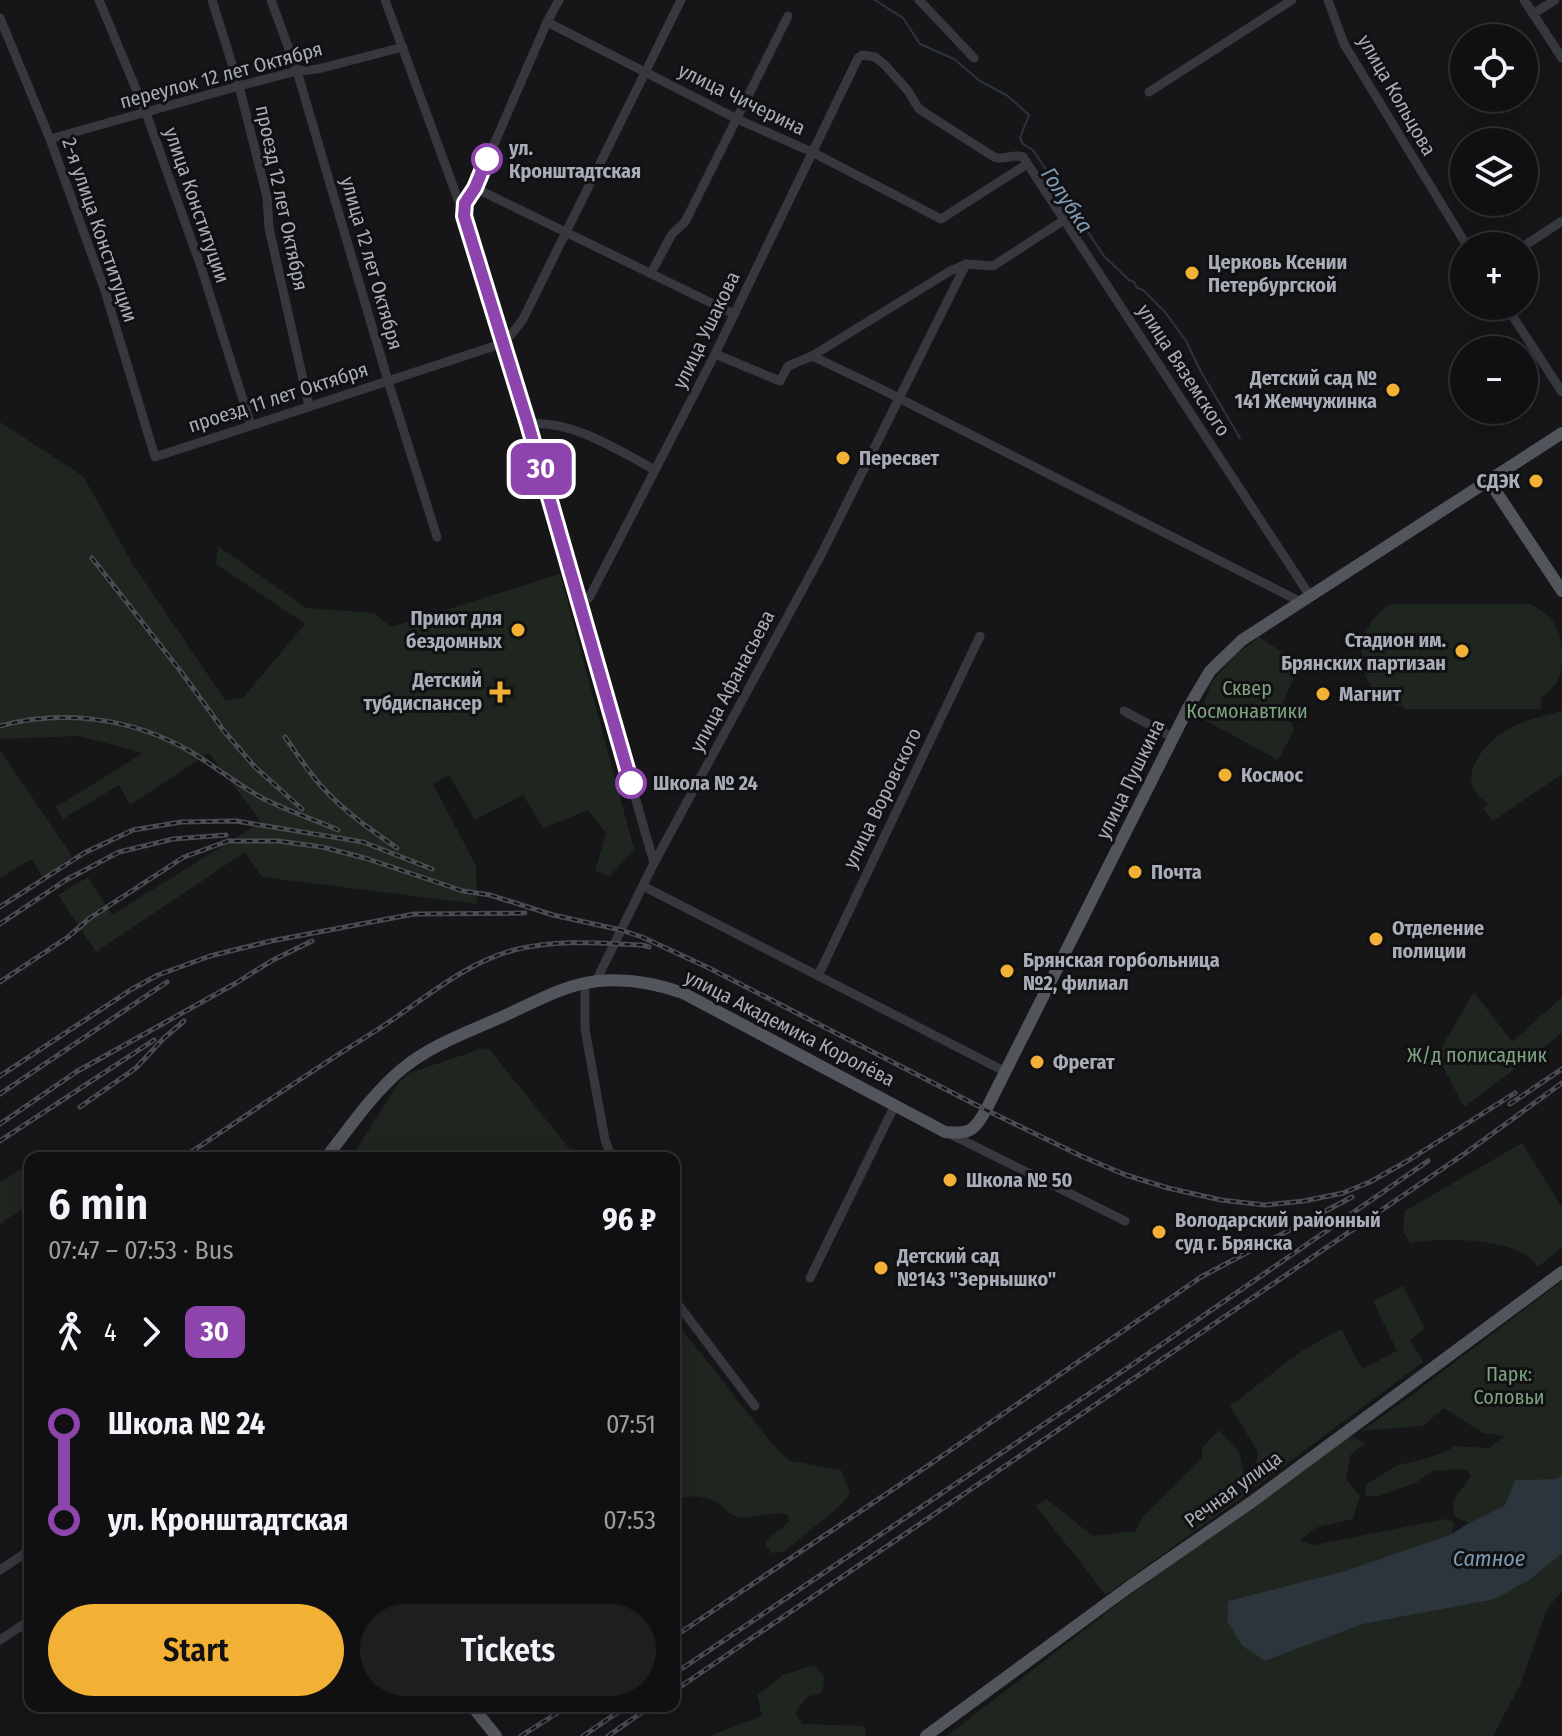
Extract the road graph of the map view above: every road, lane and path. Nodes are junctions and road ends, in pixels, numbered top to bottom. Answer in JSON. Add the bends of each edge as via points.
{"nodes":[{"id":1,"x":99,"y":0,"type":"edge"},
{"id":2,"x":212,"y":0,"type":"edge"},
{"id":3,"x":271,"y":0,"type":"edge"},
{"id":4,"x":385,"y":0,"type":"edge"},
{"id":5,"x":551,"y":0,"type":"edge"},
{"id":6,"x":559,"y":0,"type":"edge"},
{"id":7,"x":681,"y":0,"type":"edge"},
{"id":8,"x":919,"y":0,"type":"edge"},
{"id":9,"x":1292,"y":0,"type":"edge"},
{"id":10,"x":1328,"y":0,"type":"edge"},
{"id":11,"x":1524,"y":0,"type":"edge"},
{"id":12,"x":1555,"y":0,"type":"edge"},
{"id":13,"x":1533,"y":14,"type":"junction"},
{"id":14,"x":788,"y":16,"type":"dead end"},
{"id":15,"x":0,"y":18,"type":"edge"},
{"id":16,"x":547,"y":22,"type":"junction"},
{"id":17,"x":403,"y":47,"type":"junction"},
{"id":18,"x":974,"y":58,"type":"dead end"},
{"id":19,"x":1562,"y":58,"type":"edge"},
{"id":20,"x":297,"y":71,"type":"junction"},
{"id":21,"x":645,"y":72,"type":"junction"},
{"id":22,"x":239,"y":86,"type":"junction"},
{"id":23,"x":1149,"y":92,"type":"dead end"},
{"id":24,"x":146,"y":113,"type":"junction"},
{"id":25,"x":737,"y":119,"type":"junction"},
{"id":26,"x":50,"y":139,"type":"junction"},
{"id":27,"x":812,"y":152,"type":"junction"},
{"id":28,"x":1027,"y":164,"type":"junction"},
{"id":29,"x":475,"y":188,"type":"junction"},
{"id":30,"x":464,"y":216,"type":"junction"},
{"id":31,"x":1064,"y":220,"type":"junction"},
{"id":32,"x":1562,"y":221,"type":"edge"},
{"id":33,"x":567,"y":232,"type":"junction"},
{"id":34,"x":1458,"y":232,"type":"edge"},
{"id":35,"x":1538,"y":237,"type":"edge"},
{"id":36,"x":966,"y":264,"type":"junction"},
{"id":37,"x":651,"y":273,"type":"junction"},
{"id":38,"x":734,"y":314,"type":"junction"},
{"id":39,"x":1515,"y":320,"type":"edge"},
{"id":40,"x":504,"y":343,"type":"junction"},
{"id":41,"x":715,"y":354,"type":"junction"},
{"id":42,"x":812,"y":356,"type":"junction"},
{"id":43,"x":388,"y":381,"type":"junction"},
{"id":44,"x":1562,"y":392,"type":"edge"},
{"id":45,"x":900,"y":399,"type":"junction"},
{"id":46,"x":309,"y":406,"type":"junction"},
{"id":47,"x":528,"y":424,"type":"junction"},
{"id":48,"x":251,"y":425,"type":"junction"},
{"id":49,"x":1562,"y":433,"type":"edge"},
{"id":50,"x":155,"y":457,"type":"joint"},
{"id":51,"x":655,"y":470,"type":"junction"},
{"id":52,"x":1489,"y":481,"type":"junction"},
{"id":53,"x":437,"y":537,"type":"dead end"},
{"id":54,"x":1562,"y":591,"type":"edge"},
{"id":55,"x":1306,"y":599,"type":"junction"},
{"id":56,"x":579,"y":603,"type":"junction"},
{"id":57,"x":980,"y":636,"type":"dead end"},
{"id":58,"x":1124,"y":711,"type":"dead end"},
{"id":59,"x":1172,"y":737,"type":"junction"},
{"id":60,"x":654,"y":863,"type":"junction"},
{"id":61,"x":643,"y":886,"type":"junction"},
{"id":62,"x":818,"y":976,"type":"junction"},
{"id":63,"x":591,"y":982,"type":"junction"},
{"id":64,"x":1006,"y":1072,"type":"junction"},
{"id":65,"x":895,"y":1105,"type":"junction"},
{"id":66,"x":976,"y":1127,"type":"junction"},
{"id":67,"x":945,"y":1132,"type":"junction"},
{"id":68,"x":982,"y":1151,"type":"junction"},
{"id":69,"x":331,"y":1152,"type":"edge"},
{"id":70,"x":610,"y":1152,"type":"edge"},
{"id":71,"x":1125,"y":1221,"type":"dead end"},
{"id":72,"x":1562,"y":1272,"type":"edge"},
{"id":73,"x":810,"y":1278,"type":"dead end"},
{"id":74,"x":680,"y":1307,"type":"edge"},
{"id":75,"x":755,"y":1406,"type":"dead end"},
{"id":76,"x":24,"y":1554,"type":"edge"},
{"id":77,"x":0,"y":1570,"type":"edge"},
{"id":78,"x":24,"y":1624,"type":"edge"},
{"id":79,"x":0,"y":1640,"type":"edge"},
{"id":80,"x":477,"y":1712,"type":"edge"},
{"id":81,"x":496,"y":1736,"type":"edge"},
{"id":82,"x":926,"y":1736,"type":"edge"}],
"edges":[{"from":1,"to":24,"type":"street","name":"улица Конституции"},
{"from":2,"to":22,"type":"street","name":"проезд 12 лет Октября"},
{"from":3,"to":20,"type":"street","name":"улица 12 лет Октября"},
{"from":4,"to":17,"type":"street"},
{"from":5,"to":16,"type":"street"},
{"from":6,"to":16,"type":"street"},
{"from":7,"to":21,"type":"street"},
{"from":8,"to":18,"type":"street"},
{"from":9,"to":23,"type":"street"},
{"from":10,"to":34,"type":"street","name":"улица Кольцова","via":[[1344,44]]},
{"from":11,"to":13,"type":"street"},
{"from":12,"to":13,"type":"street"},
{"from":13,"to":19,"type":"street"},
{"from":14,"to":25,"type":"street"},
{"from":15,"to":26,"type":"street","name":"2-я улица Конституции"},
{"from":16,"to":21,"type":"street","name":"улица Чичерина"},
{"from":16,"to":29,"type":"street"},
{"from":17,"to":20,"type":"street","name":"переулок 12 лет Октября"},
{"from":17,"to":30,"type":"street"},
{"from":20,"to":22,"type":"street","name":"переулок 12 лет Октября"},
{"from":20,"to":43,"type":"street","name":"улица 12 лет Октября"},
{"from":21,"to":25,"type":"street","name":"улица Чичерина"},
{"from":21,"to":33,"type":"street"},
{"from":22,"to":24,"type":"street","name":"переулок 12 лет Октября"},
{"from":22,"to":46,"type":"street","name":"проезд 12 лет Октября"},
{"from":24,"to":26,"type":"street","name":"переулок 12 лет Октября"},
{"from":24,"to":48,"type":"street","name":"улица Конституции"},
{"from":25,"to":27,"type":"street","name":"улица Чичерина"},
{"from":25,"to":37,"type":"street","via":[[685,222],[672,234]]},
{"from":26,"to":50,"type":"street","name":"2-я улица Конституции","via":[[105,291]]},
{"from":27,"to":28,"type":"street","name":"улица Чичерина","via":[[941,219]]},
{"from":27,"to":28,"type":"street","name":"улица Ушакова","via":[[862,55],[885,65],[930,118],[994,157],[1018,155]]},
{"from":27,"to":38,"type":"street","name":"улица Ушакова"},
{"from":28,"to":31,"type":"street","name":"улица Вяземского"},
{"from":29,"to":30,"type":"street"},
{"from":29,"to":33,"type":"street"},
{"from":30,"to":40,"type":"street"},
{"from":31,"to":36,"type":"street","via":[[993,266]]},
{"from":31,"to":55,"type":"street","name":"улица Вяземского"},
{"from":32,"to":35,"type":"street"},
{"from":33,"to":37,"type":"street"},
{"from":33,"to":40,"type":"street","via":[[522,321]]},
{"from":36,"to":42,"type":"street"},
{"from":36,"to":45,"type":"street","name":"улица Афанасьева"},
{"from":37,"to":38,"type":"street"},
{"from":38,"to":41,"type":"street","name":"улица Ушакова"},
{"from":39,"to":44,"type":"street"},
{"from":40,"to":43,"type":"street","name":"проезд 11 лет Октября"},
{"from":40,"to":47,"type":"street"},
{"from":41,"to":42,"type":"street","via":[[780,381],[788,366]]},
{"from":41,"to":51,"type":"street","name":"улица Ушакова"},
{"from":42,"to":45,"type":"street"},
{"from":43,"to":46,"type":"street","name":"проезд 11 лет Октября"},
{"from":43,"to":53,"type":"street","name":"улица 12 лет Октября"},
{"from":45,"to":55,"type":"street"},
{"from":45,"to":60,"type":"street","name":"улица Афанасьева"},
{"from":46,"to":48,"type":"street","name":"проезд 11 лет Октября"},
{"from":47,"to":51,"type":"street","via":[[558,426]]},
{"from":47,"to":56,"type":"street"},
{"from":48,"to":50,"type":"street","name":"проезд 11 лет Октября"},
{"from":49,"to":52,"type":"main road","name":"улица Пушкина"},
{"from":51,"to":56,"type":"street","name":"улица Ушакова","via":[[589,598]]},
{"from":52,"to":54,"type":"main road"},
{"from":52,"to":55,"type":"main road","name":"улица Пушкина"},
{"from":55,"to":59,"type":"main road","name":"улица Пушкина","via":[[1242,640],[1210,671]]},
{"from":56,"to":60,"type":"street"},
{"from":57,"to":62,"type":"street","name":"улица Воровского"},
{"from":58,"to":59,"type":"street"},
{"from":59,"to":64,"type":"main road","name":"улица Пушкина"},
{"from":60,"to":61,"type":"street","name":"улица Афанасьева"},
{"from":61,"to":62,"type":"street"},
{"from":61,"to":63,"type":"street","name":"улица Афанасьева"},
{"from":62,"to":64,"type":"street"},
{"from":63,"to":65,"type":"main road","name":"улица Академика Королёва","via":[[649,983],[683,993]]},
{"from":63,"to":69,"type":"main road","name":"улица Академика Королёва","via":[[561,990],[412,1062],[382,1089]]},
{"from":63,"to":70,"type":"street","via":[[585,1029]]},
{"from":64,"to":66,"type":"main road","name":"улица Пушкина"},
{"from":65,"to":67,"type":"main road","name":"улица Академика Королёва"},
{"from":65,"to":73,"type":"street"},
{"from":66,"to":67,"type":"main road","via":[[966,1133]]},
{"from":66,"to":68,"type":"street"},
{"from":67,"to":68,"type":"street","name":"улица Академика Королёва"},
{"from":68,"to":71,"type":"street","name":"улица Академика Королёва"},
{"from":72,"to":82,"type":"main road","name":"Речная улица"},
{"from":74,"to":75,"type":"street"},
{"from":76,"to":77,"type":"street"},
{"from":78,"to":79,"type":"street"},
{"from":80,"to":81,"type":"main road"}]}
